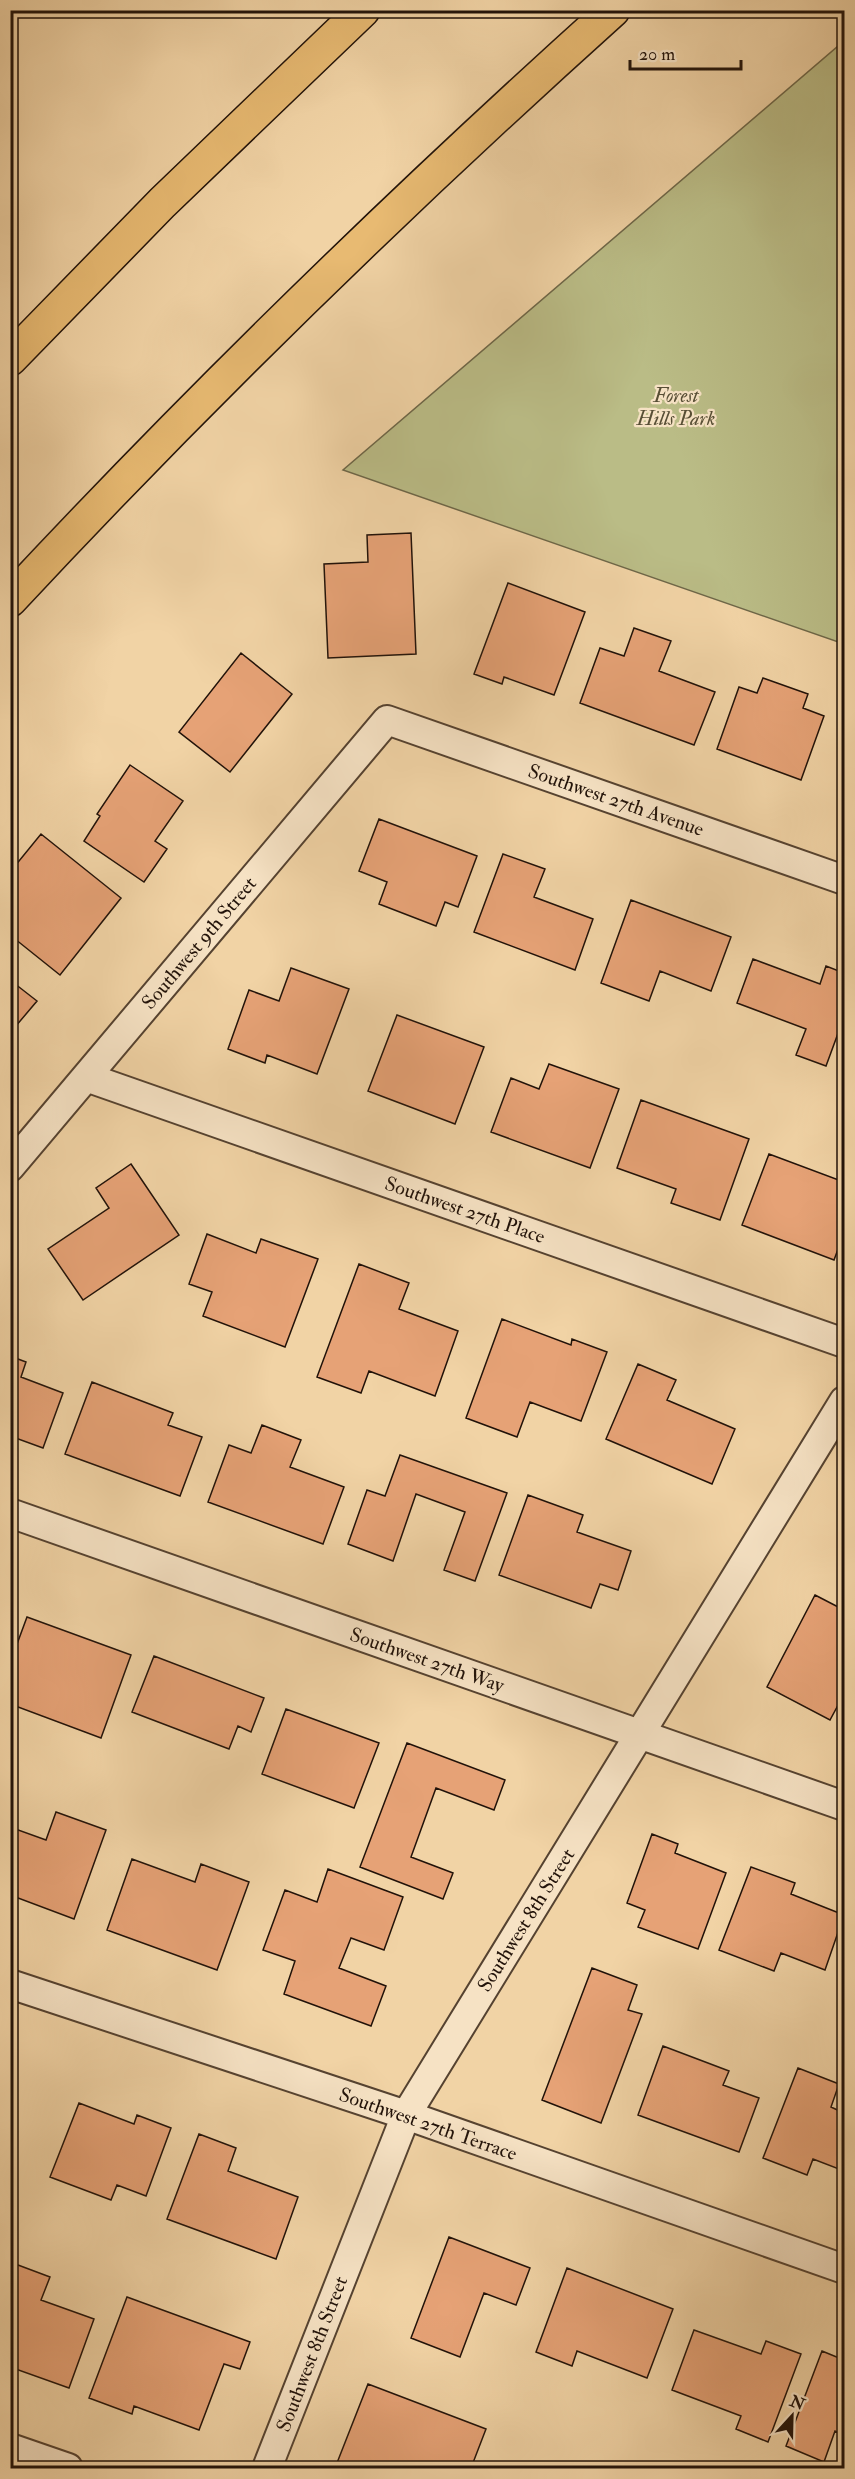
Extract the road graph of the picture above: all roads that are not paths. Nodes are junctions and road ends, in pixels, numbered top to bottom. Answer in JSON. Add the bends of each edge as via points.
{"nodes":[{"id":1,"x":363,"y":10,"type":"edge"},
{"id":2,"x":613,"y":10,"type":"edge"},
{"id":3,"x":10,"y":359,"type":"edge"},
{"id":4,"x":10,"y":600,"type":"edge"},
{"id":5,"x":387,"y":720,"type":"joint"},
{"id":6,"x":844,"y":880,"type":"edge"},
{"id":7,"x":86,"y":1077,"type":"junction"},
{"id":8,"x":10,"y":1167,"type":"edge"},
{"id":9,"x":844,"y":1343,"type":"edge"},
{"id":10,"x":844,"y":1401,"type":"edge"},
{"id":11,"x":10,"y":1514,"type":"edge"},
{"id":12,"x":640,"y":1734,"type":"junction"},
{"id":13,"x":844,"y":1806,"type":"edge"},
{"id":14,"x":10,"y":1984,"type":"edge"},
{"id":15,"x":406,"y":2115,"type":"junction"},
{"id":16,"x":844,"y":2269,"type":"edge"},
{"id":17,"x":10,"y":2448,"type":"edge"},
{"id":18,"x":68,"y":2469,"type":"edge"},
{"id":19,"x":267,"y":2469,"type":"edge"}],
"edges":[{"from":1,"to":3,"type":"highway","via":[[162,203]]},
{"from":2,"to":4,"type":"highway","via":[[291,311]]},
{"from":5,"to":6,"type":"street","name":"Southwest 27th Avenue"},
{"from":5,"to":7,"type":"street","name":"Southwest 9th Street"},
{"from":7,"to":8,"type":"street","name":"Southwest 9th Street"},
{"from":7,"to":9,"type":"street","name":"Southwest 27th Place"},
{"from":10,"to":12,"type":"street","name":"Southwest 8th Street"},
{"from":11,"to":12,"type":"street","name":"Southwest 27th Way"},
{"from":12,"to":13,"type":"street","name":"Southwest 27th Way"},
{"from":12,"to":15,"type":"street","name":"Southwest 8th Street"},
{"from":14,"to":15,"type":"street","name":"Southwest 27th Terrace"},
{"from":15,"to":16,"type":"street","name":"Southwest 27th Terrace"},
{"from":15,"to":19,"type":"street","name":"Southwest 8th Street"},
{"from":17,"to":18,"type":"street"}]}
